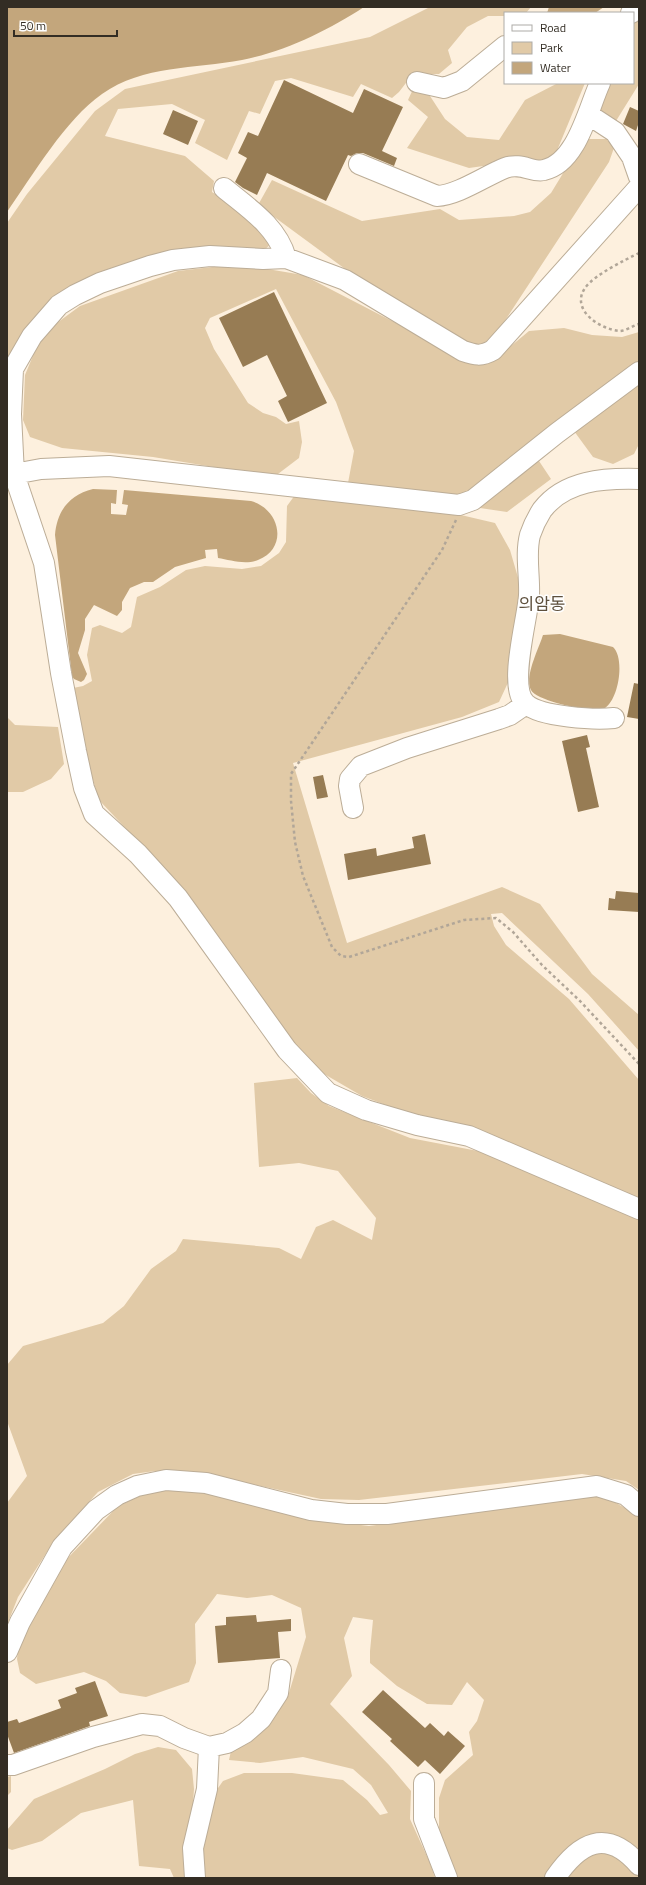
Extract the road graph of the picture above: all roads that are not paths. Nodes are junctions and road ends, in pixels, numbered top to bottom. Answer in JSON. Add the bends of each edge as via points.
{"nodes":[{"id":1,"x":504,"y":47,"type":"edge"},
{"id":2,"x":417,"y":82,"type":"dead end"},
{"id":3,"x":600,"y":84,"type":"edge"},
{"id":4,"x":588,"y":115,"type":"junction"},
{"id":5,"x":359,"y":164,"type":"dead end"},
{"id":6,"x":639,"y":177,"type":"edge"},
{"id":7,"x":639,"y":187,"type":"edge"},
{"id":8,"x":224,"y":188,"type":"dead end"},
{"id":9,"x":286,"y":258,"type":"junction"},
{"id":10,"x":639,"y":372,"type":"edge"},
{"id":11,"x":14,"y":474,"type":"junction"},
{"id":12,"x":639,"y":479,"type":"edge"},
{"id":13,"x":526,"y":704,"type":"junction"},
{"id":14,"x":614,"y":718,"type":"dead end"},
{"id":15,"x":353,"y":808,"type":"dead end"},
{"id":16,"x":639,"y":1209,"type":"edge"},
{"id":17,"x":639,"y":1506,"type":"edge"},
{"id":18,"x":7,"y":1652,"type":"edge"},
{"id":19,"x":281,"y":1670,"type":"dead end"},
{"id":20,"x":209,"y":1747,"type":"junction"},
{"id":21,"x":7,"y":1765,"type":"edge"},
{"id":22,"x":424,"y":1783,"type":"dead end"},
{"id":23,"x":639,"y":1865,"type":"edge"},
{"id":24,"x":195,"y":1878,"type":"edge"},
{"id":25,"x":446,"y":1878,"type":"edge"},
{"id":26,"x":555,"y":1878,"type":"edge"}],
"edges":[{"from":1,"to":2,"type":"street","via":[[462,81],[444,88]]},
{"from":3,"to":4,"type":"street"},
{"from":4,"to":5,"type":"street","via":[[573,146],[562,161],[553,167],[542,171],[525,166],[507,167],[444,196],[437,196]]},
{"from":4,"to":6,"type":"street","via":[[615,132],[632,157]]},
{"from":7,"to":9,"type":"street","via":[[494,350],[484,355],[476,356],[463,350],[345,280]]},
{"from":8,"to":9,"type":"street","via":[[269,226],[278,237]]},
{"from":9,"to":11,"type":"street","via":[[210,256],[173,260],[100,283],[59,305],[32,336],[13,369],[11,414]]},
{"from":10,"to":11,"type":"street","via":[[473,500],[459,505],[109,466],[41,469]]},
{"from":11,"to":16,"type":"street","via":[[44,563],[76,751],[84,788],[94,814],[138,854],[178,898],[287,1050],[328,1093],[366,1110],[417,1125],[469,1136]]},
{"from":12,"to":13,"type":"street","via":[[596,480],[583,483],[552,500],[535,522],[530,536],[529,598],[522,632],[518,687]]},
{"from":13,"to":14,"type":"street","via":[[546,712],[574,717]]},
{"from":13,"to":15,"type":"street","via":[[499,719],[407,748],[361,766],[350,779]]},
{"from":17,"to":18,"type":"street","via":[[626,1495],[597,1486],[387,1514],[346,1514],[312,1510],[206,1483],[166,1480],[137,1486],[117,1495],[96,1510],[62,1547],[20,1622]]},
{"from":19,"to":20,"type":"street","via":[[278,1693],[260,1719],[245,1733]]},
{"from":20,"to":21,"type":"street","via":[[160,1726],[142,1724]]},
{"from":20,"to":24,"type":"street","via":[[207,1788],[193,1848]]},
{"from":22,"to":25,"type":"street","via":[[424,1819]]},
{"from":23,"to":26,"type":"street","via":[[617,1847],[600,1842],[587,1845],[575,1853]]}]}
